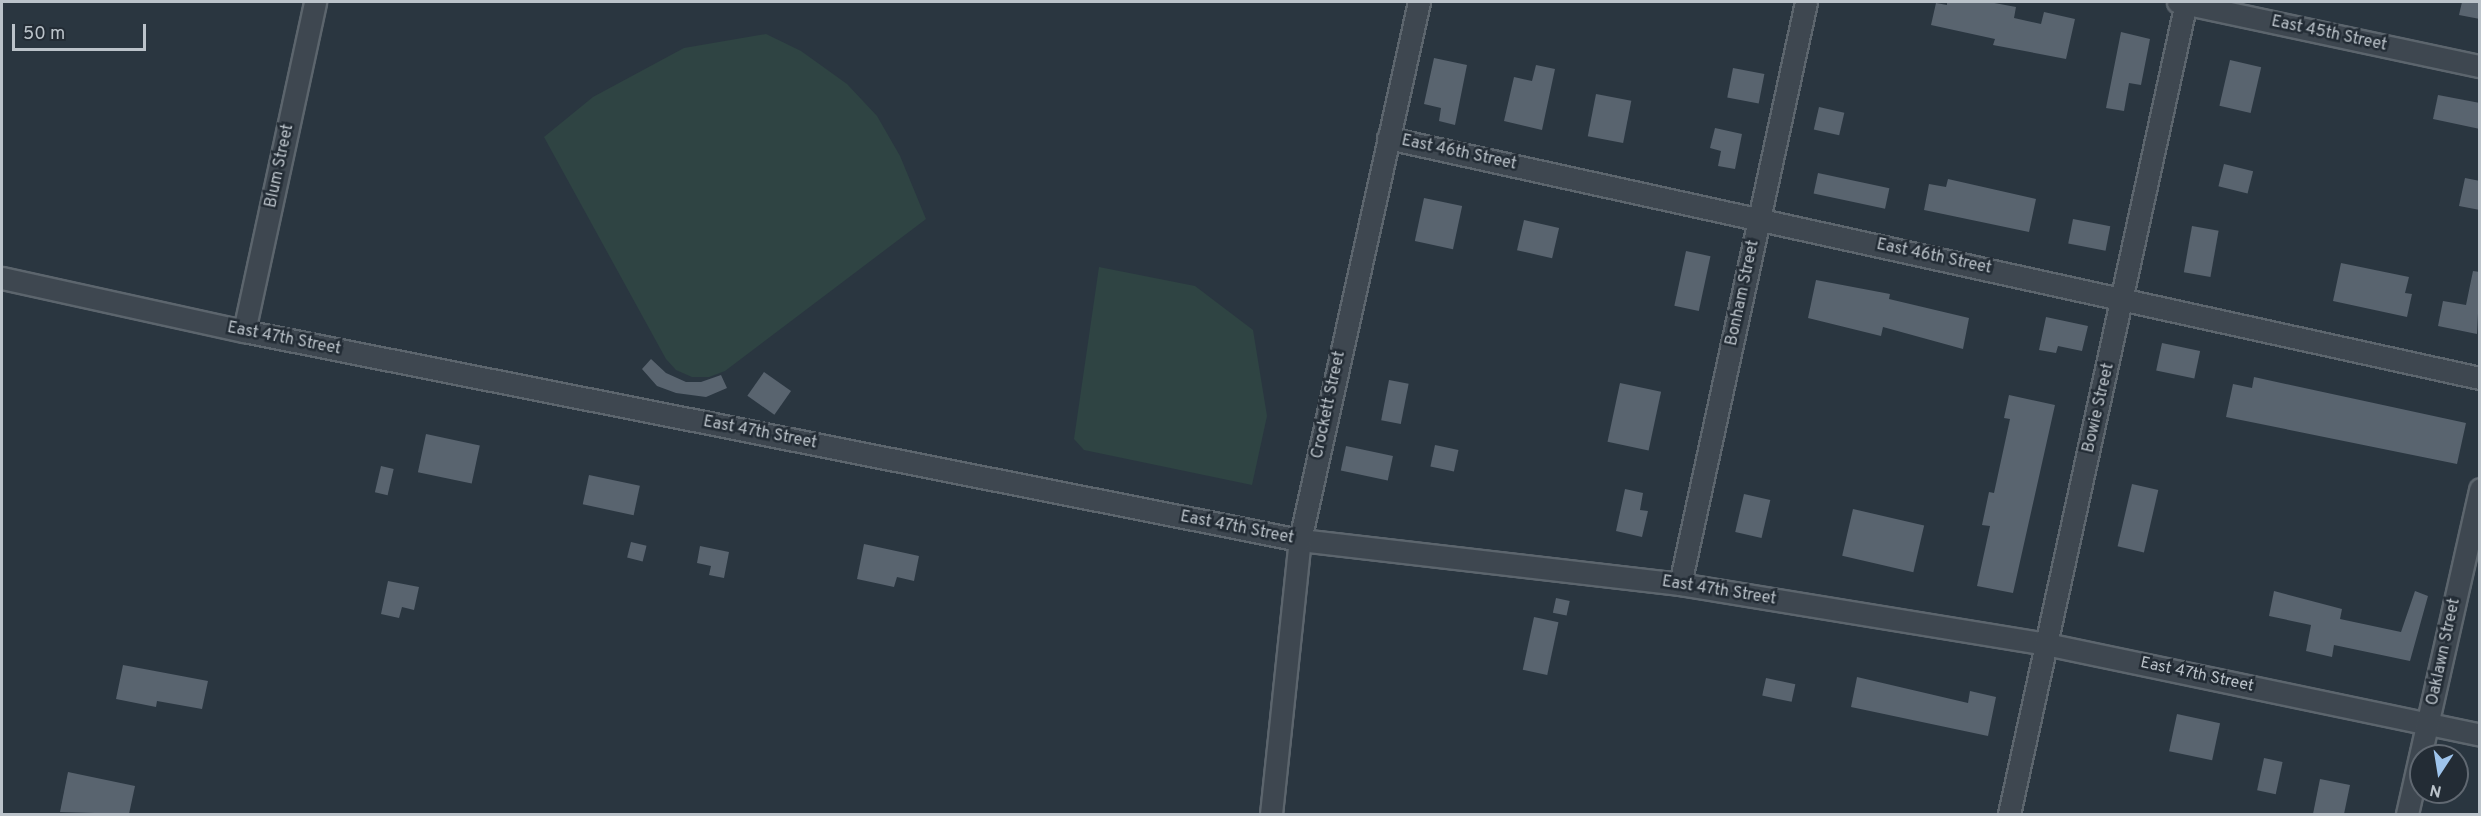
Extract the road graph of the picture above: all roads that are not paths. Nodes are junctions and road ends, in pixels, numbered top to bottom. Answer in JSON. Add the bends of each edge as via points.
{"nodes":[{"id":1,"x":315,"y":2,"type":"edge"},
{"id":2,"x":1419,"y":2,"type":"edge"},
{"id":3,"x":1806,"y":2,"type":"edge"},
{"id":4,"x":2183,"y":2,"type":"edge"},
{"id":5,"x":2480,"y":66,"type":"edge"},
{"id":6,"x":1388,"y":138,"type":"junction"},
{"id":7,"x":1759,"y":219,"type":"junction"},
{"id":8,"x":2,"y":278,"type":"edge"},
{"id":9,"x":2123,"y":298,"type":"junction"},
{"id":10,"x":244,"y":331,"type":"junction"},
{"id":11,"x":2480,"y":378,"type":"edge"},
{"id":12,"x":2480,"y":489,"type":"edge"},
{"id":13,"x":1300,"y":540,"type":"junction"},
{"id":14,"x":1680,"y":584,"type":"junction"},
{"id":15,"x":2046,"y":644,"type":"junction"},
{"id":16,"x":2428,"y":724,"type":"junction"},
{"id":17,"x":2480,"y":735,"type":"edge"},
{"id":18,"x":1271,"y":814,"type":"edge"},
{"id":19,"x":2009,"y":814,"type":"edge"},
{"id":20,"x":2408,"y":814,"type":"edge"}],
"edges":[{"from":1,"to":10,"type":"street","name":"Blum Street"},
{"from":2,"to":6,"type":"street","name":"Crockett Street"},
{"from":3,"to":7,"type":"street","name":"Bonham Street"},
{"from":4,"to":5,"type":"street","name":"East 45th Street"},
{"from":4,"to":9,"type":"street","name":"Bowie Street"},
{"from":6,"to":7,"type":"street","name":"East 46th Street"},
{"from":6,"to":13,"type":"street","name":"Crockett Street"},
{"from":7,"to":9,"type":"street","name":"East 46th Street"},
{"from":7,"to":14,"type":"street","name":"Bonham Street"},
{"from":8,"to":10,"type":"street","name":"East 47th Street"},
{"from":9,"to":11,"type":"street","name":"East 46th Street"},
{"from":9,"to":15,"type":"street","name":"Bowie Street"},
{"from":10,"to":13,"type":"street","name":"East 47th Street"},
{"from":12,"to":16,"type":"street","name":"Oaklawn Street"},
{"from":13,"to":14,"type":"street","name":"East 47th Street"},
{"from":13,"to":18,"type":"street","name":"Crockett Street"},
{"from":14,"to":15,"type":"street","name":"East 47th Street"},
{"from":15,"to":16,"type":"street","name":"East 47th Street"},
{"from":15,"to":19,"type":"street","name":"Bowie Street"},
{"from":16,"to":17,"type":"street","name":"East 47th Street"},
{"from":16,"to":20,"type":"street","name":"Oaklawn Street"}]}
